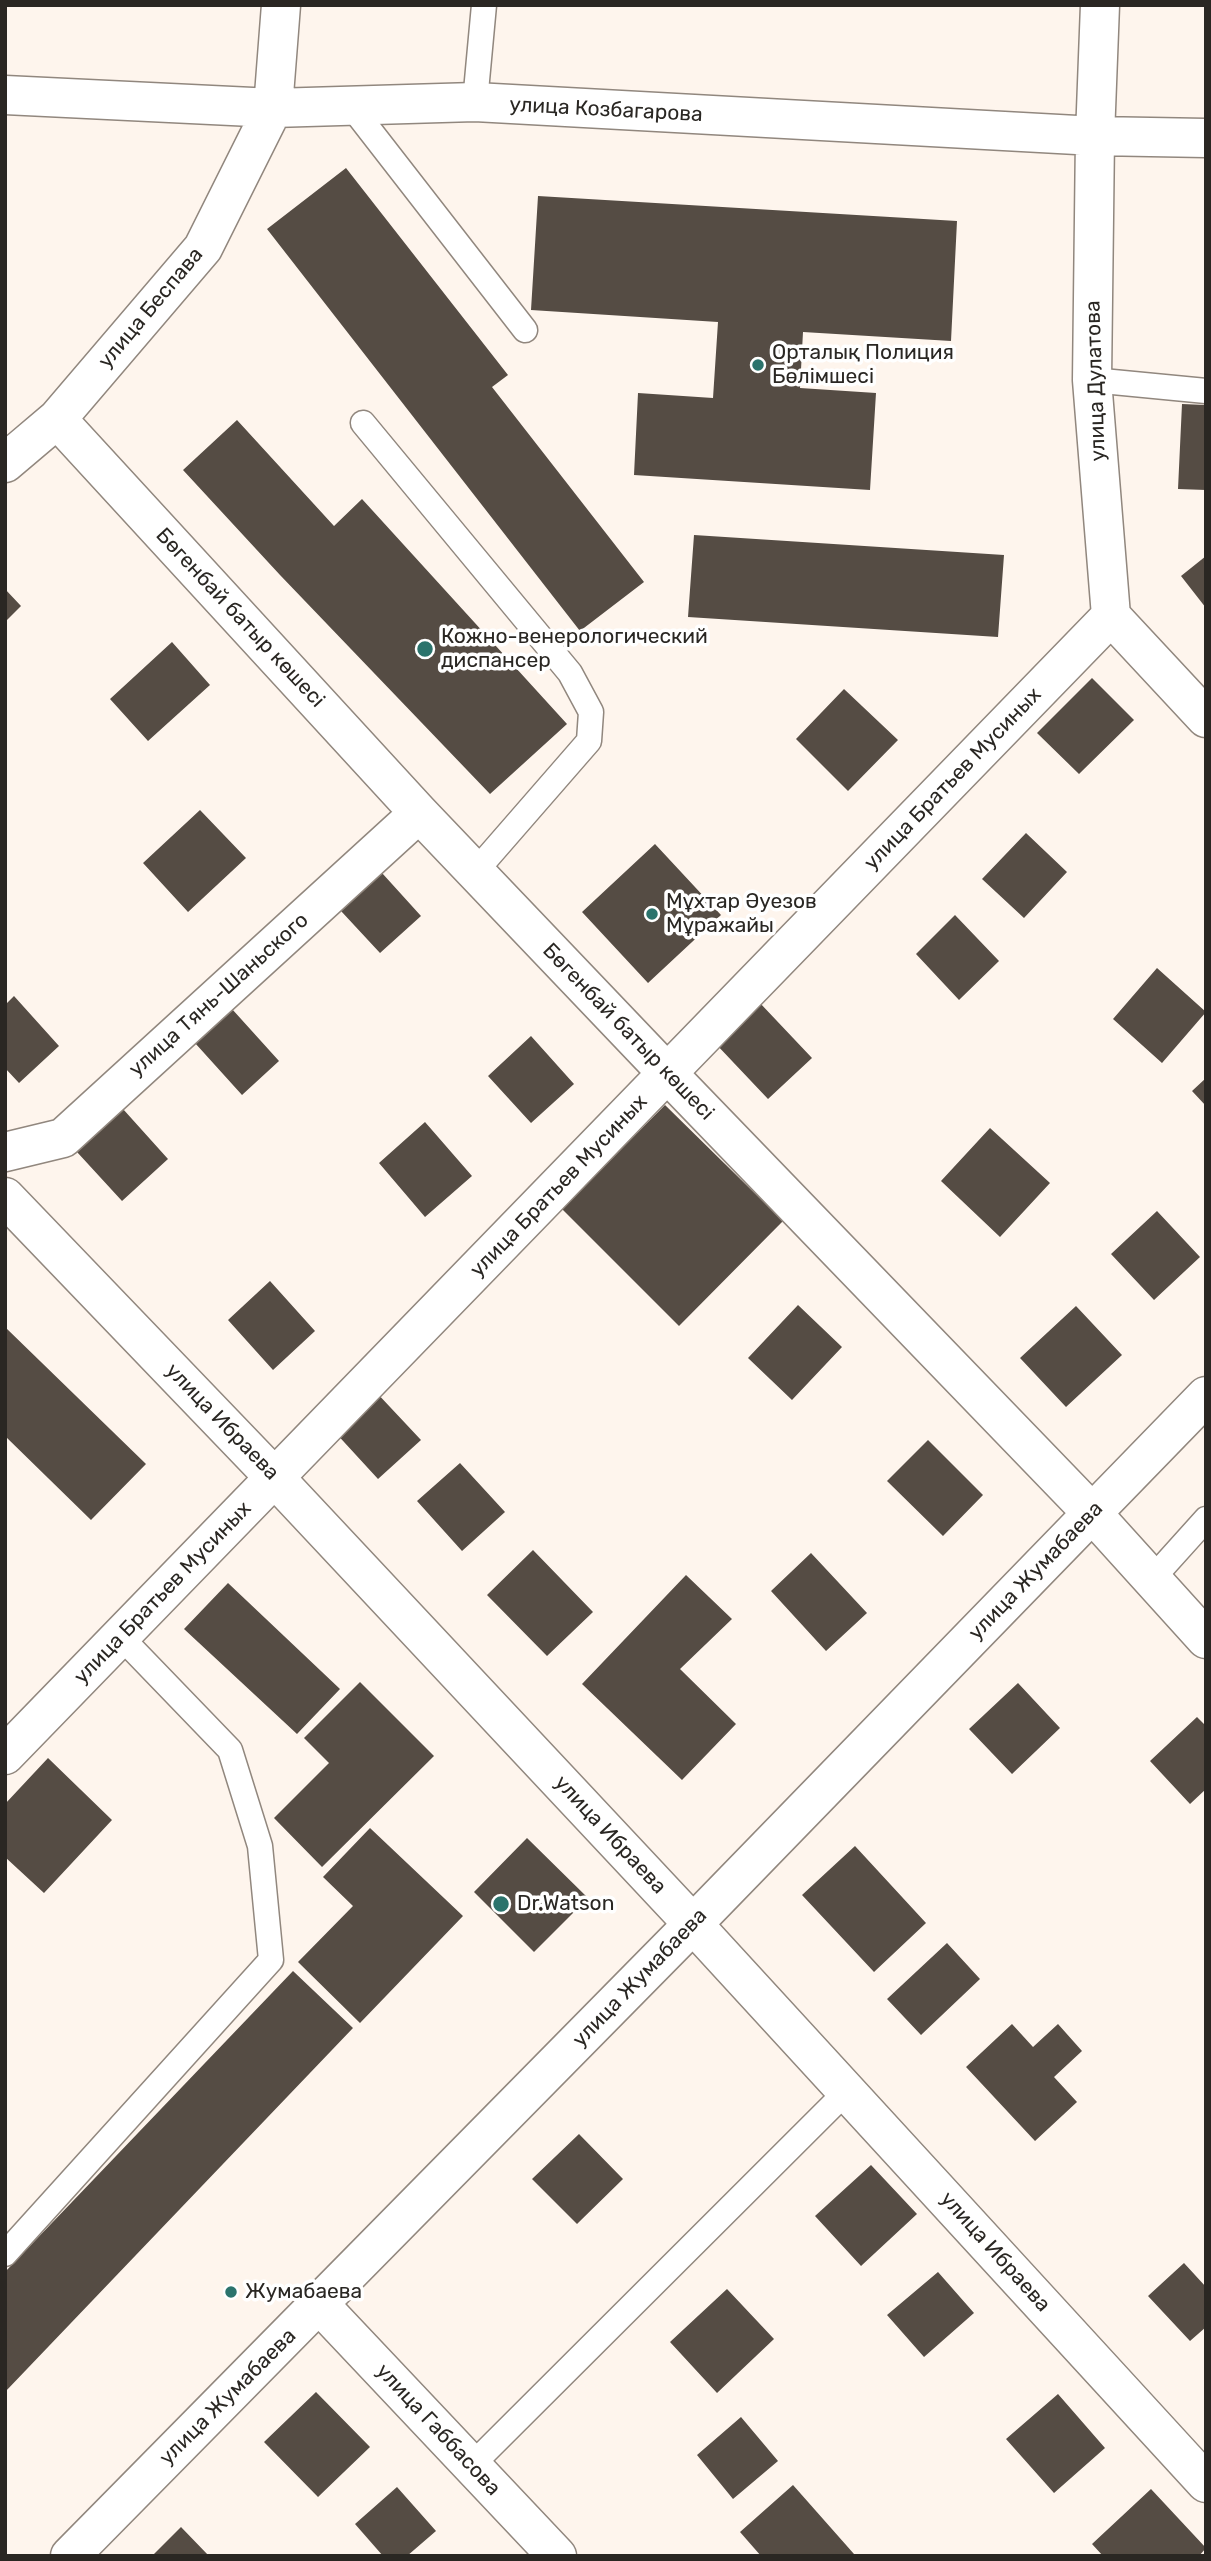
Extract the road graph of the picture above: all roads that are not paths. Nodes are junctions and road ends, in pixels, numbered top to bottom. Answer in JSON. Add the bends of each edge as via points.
{"nodes":[{"id":1,"x":281,"y":5,"type":"edge"},
{"id":2,"x":484,"y":5,"type":"edge"},
{"id":3,"x":1100,"y":5,"type":"edge"},
{"id":4,"x":5,"y":95,"type":"edge"},
{"id":5,"x":475,"y":103,"type":"junction"},
{"id":6,"x":351,"y":106,"type":"junction"},
{"id":7,"x":273,"y":108,"type":"junction"},
{"id":8,"x":1096,"y":136,"type":"junction"},
{"id":9,"x":1206,"y":138,"type":"edge"},
{"id":10,"x":525,"y":330,"type":"dead end"},
{"id":11,"x":1092,"y":380,"type":"junction"},
{"id":12,"x":1206,"y":391,"type":"edge"},
{"id":13,"x":57,"y":418,"type":"junction"},
{"id":14,"x":363,"y":423,"type":"dead end"},
{"id":15,"x":5,"y":463,"type":"edge"},
{"id":16,"x":1111,"y":616,"type":"junction"},
{"id":17,"x":1206,"y":718,"type":"edge"},
{"id":18,"x":419,"y":813,"type":"junction"},
{"id":19,"x":475,"y":872,"type":"junction"},
{"id":20,"x":668,"y":1074,"type":"junction"},
{"id":21,"x":5,"y":1152,"type":"edge"},
{"id":22,"x":5,"y":1197,"type":"edge"},
{"id":23,"x":1206,"y":1396,"type":"edge"},
{"id":24,"x":275,"y":1478,"type":"junction"},
{"id":25,"x":1092,"y":1513,"type":"junction"},
{"id":26,"x":1206,"y":1519,"type":"edge"},
{"id":27,"x":1152,"y":1579,"type":"junction"},
{"id":28,"x":120,"y":1636,"type":"junction"},
{"id":29,"x":1206,"y":1639,"type":"edge"},
{"id":30,"x":5,"y":1755,"type":"edge"},
{"id":31,"x":693,"y":1924,"type":"junction"},
{"id":32,"x":847,"y":2091,"type":"junction"},
{"id":33,"x":5,"y":2254,"type":"edge"},
{"id":34,"x":319,"y":2304,"type":"junction"},
{"id":35,"x":472,"y":2465,"type":"junction"},
{"id":36,"x":1206,"y":2483,"type":"edge"},
{"id":37,"x":70,"y":2556,"type":"edge"},
{"id":38,"x":557,"y":2556,"type":"edge"}],
"edges":[{"from":1,"to":7,"type":"street","name":"улица Беспава"},
{"from":2,"to":5,"type":"lane"},
{"from":3,"to":8,"type":"street","name":"улица Дулатова"},
{"from":4,"to":7,"type":"street","name":"улица Козбагарова"},
{"from":5,"to":6,"type":"street","name":"улица Козбагарова"},
{"from":5,"to":8,"type":"street","name":"улица Козбагарова"},
{"from":6,"to":7,"type":"street","name":"улица Козбагарова"},
{"from":6,"to":10,"type":"lane"},
{"from":7,"to":13,"type":"street","name":"улица Беспава","via":[[203,248]]},
{"from":8,"to":9,"type":"street","name":"улица Козбагарова"},
{"from":8,"to":11,"type":"street","name":"улица Дулатова"},
{"from":11,"to":12,"type":"lane"},
{"from":11,"to":16,"type":"street","name":"улица Дулатова"},
{"from":13,"to":15,"type":"street","name":"улица Беспава"},
{"from":13,"to":18,"type":"street","name":"Бөгенбай батыр көшесі"},
{"from":14,"to":19,"type":"lane","via":[[570,673],[591,712],[589,741]]},
{"from":16,"to":17,"type":"street"},
{"from":16,"to":20,"type":"street","name":"улица Братьев Мусиных"},
{"from":18,"to":19,"type":"street","name":"Бөгенбай батыр көшесі"},
{"from":18,"to":21,"type":"street","name":"улица Тянь-Шаньского","via":[[63,1138]]},
{"from":19,"to":20,"type":"street","name":"Бөгенбай батыр көшесі"},
{"from":20,"to":24,"type":"street","name":"улица Братьев Мусиных"},
{"from":20,"to":25,"type":"street","name":"Бөгенбай батыр көшесі"},
{"from":22,"to":24,"type":"street","name":"улица Ибраева"},
{"from":23,"to":25,"type":"street","name":"улица Жумабаева"},
{"from":24,"to":28,"type":"street","name":"улица Братьев Мусиных"},
{"from":24,"to":31,"type":"street","name":"улица Ибраева"},
{"from":25,"to":27,"type":"street","name":"Бөгенбай батыр көшесі"},
{"from":25,"to":31,"type":"street","name":"улица Жумабаева"},
{"from":26,"to":27,"type":"lane"},
{"from":27,"to":29,"type":"street","name":"Бөгенбай батыр көшесі"},
{"from":28,"to":30,"type":"street","name":"улица Братьев Мусиных"},
{"from":28,"to":33,"type":"lane","via":[[230,1750],[260,1846],[271,1960]]},
{"from":31,"to":32,"type":"street","name":"улица Ибраева"},
{"from":31,"to":34,"type":"street","name":"улица Жумабаева"},
{"from":32,"to":35,"type":"lane"},
{"from":32,"to":36,"type":"street","name":"улица Ибраева"},
{"from":34,"to":35,"type":"street","name":"улица Габбасова"},
{"from":34,"to":37,"type":"street","name":"улица Жумабаева"},
{"from":35,"to":38,"type":"street","name":"улица Габбасова"}]}
